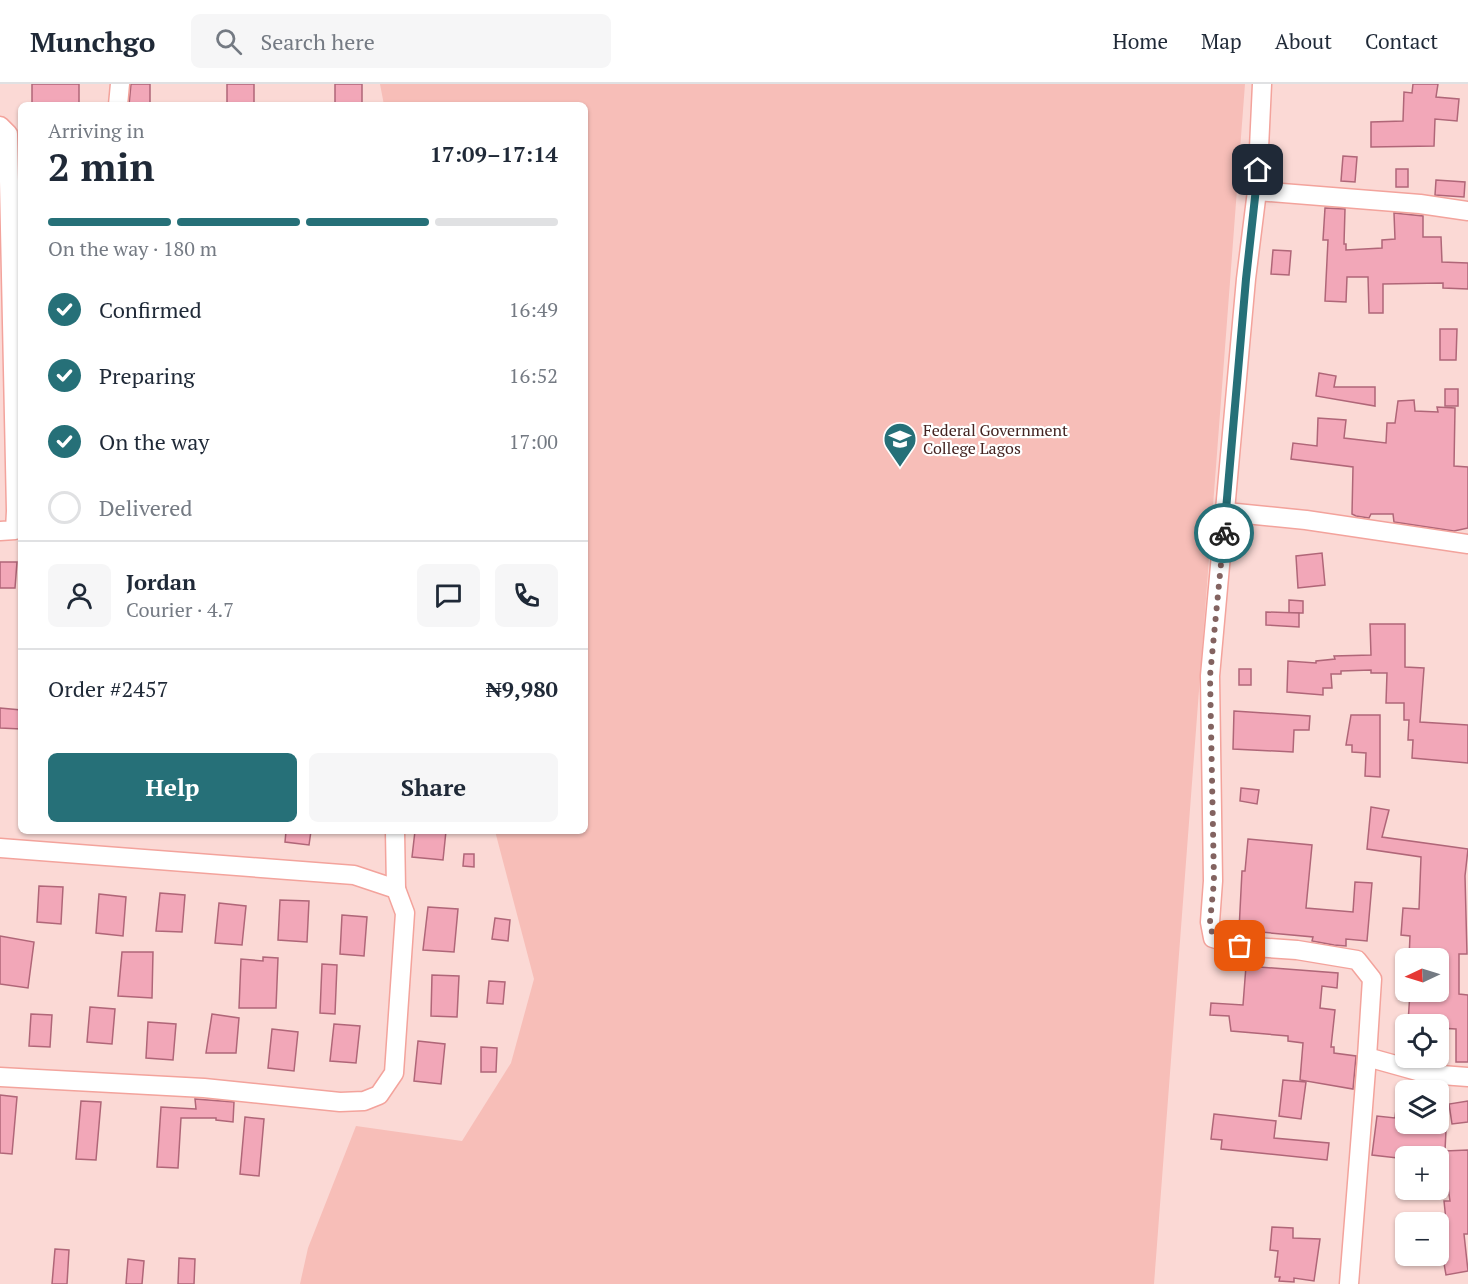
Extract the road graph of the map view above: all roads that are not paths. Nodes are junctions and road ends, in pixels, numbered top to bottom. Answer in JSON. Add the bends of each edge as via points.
{"nodes":[{"id":1,"x":120,"y":84,"type":"edge"},
{"id":2,"x":1262,"y":84,"type":"edge"},
{"id":3,"x":118,"y":102,"type":"edge"},
{"id":4,"x":0,"y":126,"type":"edge"},
{"id":5,"x":15,"y":173,"type":"edge"},
{"id":6,"x":1257,"y":191,"type":"junction"},
{"id":7,"x":1468,"y":211,"type":"edge"},
{"id":8,"x":5,"y":276,"type":"edge"},
{"id":9,"x":1226,"y":512,"type":"junction"},
{"id":10,"x":12,"y":530,"type":"edge"},
{"id":11,"x":1468,"y":544,"type":"edge"},
{"id":12,"x":395,"y":834,"type":"edge"},
{"id":13,"x":0,"y":848,"type":"edge"},
{"id":14,"x":396,"y":889,"type":"junction"},
{"id":15,"x":1367,"y":1057,"type":"junction"},
{"id":16,"x":0,"y":1077,"type":"edge"},
{"id":17,"x":1468,"y":1077,"type":"edge"},
{"id":18,"x":1349,"y":1284,"type":"edge"}],
"edges":[{"from":1,"to":3,"type":"street"},
{"from":2,"to":6,"type":"street"},
{"from":4,"to":5,"type":"street","via":[[9,134]]},
{"from":5,"to":8,"type":"street"},
{"from":6,"to":7,"type":"street"},
{"from":6,"to":9,"type":"street"},
{"from":8,"to":10,"type":"street"},
{"from":9,"to":11,"type":"street"},
{"from":9,"to":15,"type":"street","via":[[1210,676],[1213,938],[1240,946],[1357,960],[1372,979]]},
{"from":12,"to":14,"type":"street"},
{"from":13,"to":14,"type":"street","via":[[354,875]]},
{"from":14,"to":16,"type":"street","via":[[405,913],[398,1030],[394,1073],[378,1095],[364,1101],[340,1102],[204,1088]]},
{"from":15,"to":17,"type":"street","via":[[1428,1074]]},
{"from":15,"to":18,"type":"street"}]}
